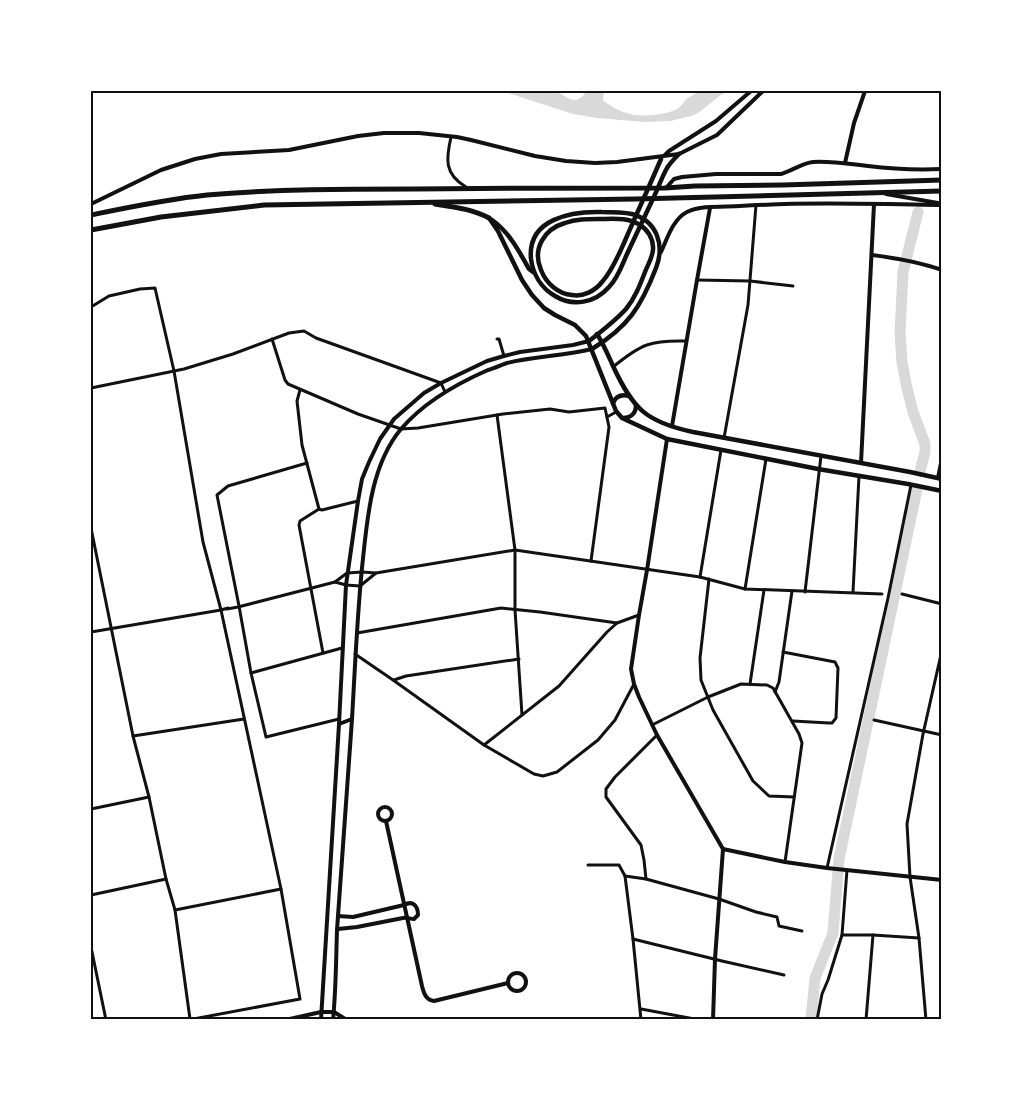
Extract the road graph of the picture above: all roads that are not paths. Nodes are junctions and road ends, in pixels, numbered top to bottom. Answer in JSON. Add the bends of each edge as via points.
{"nodes":[{"id":1,"x":751,"y":91,"type":"edge"},
{"id":2,"x":763,"y":91,"type":"edge"},
{"id":3,"x":865,"y":91,"type":"edge"},
{"id":4,"x":451,"y":136,"type":"junction"},
{"id":5,"x":679,"y":154,"type":"junction"},
{"id":6,"x":663,"y":158,"type":"junction"},
{"id":7,"x":845,"y":163,"type":"junction"},
{"id":8,"x":942,"y":169,"type":"edge"},
{"id":9,"x":942,"y":180,"type":"edge"},
{"id":10,"x":666,"y":188,"type":"junction"},
{"id":11,"x":468,"y":189,"type":"junction"},
{"id":12,"x":942,"y":191,"type":"edge"},
{"id":13,"x":876,"y":193,"type":"junction"},
{"id":14,"x":422,"y":202,"type":"junction"},
{"id":15,"x":91,"y":204,"type":"edge"},
{"id":16,"x":874,"y":204,"type":"junction"},
{"id":17,"x":942,"y":204,"type":"edge"},
{"id":18,"x":756,"y":205,"type":"junction"},
{"id":19,"x":710,"y":208,"type":"junction"},
{"id":20,"x":91,"y":215,"type":"edge"},
{"id":21,"x":489,"y":218,"type":"junction"},
{"id":22,"x":91,"y":230,"type":"edge"},
{"id":23,"x":660,"y":252,"type":"junction"},
{"id":24,"x":872,"y":255,"type":"junction"},
{"id":25,"x":942,"y":270,"type":"edge"},
{"id":26,"x":535,"y":274,"type":"junction"},
{"id":27,"x":696,"y":280,"type":"junction"},
{"id":28,"x":750,"y":281,"type":"junction"},
{"id":29,"x":793,"y":286,"type":"dead end"},
{"id":30,"x":91,"y":307,"type":"edge"},
{"id":31,"x":597,"y":334,"type":"junction"},
{"id":32,"x":272,"y":339,"type":"junction"},
{"id":33,"x":497,"y":339,"type":"dead end"},
{"id":34,"x":589,"y":341,"type":"junction"},
{"id":35,"x":686,"y":341,"type":"junction"},
{"id":36,"x":602,"y":342,"type":"junction"},
{"id":37,"x":592,"y":349,"type":"junction"},
{"id":38,"x":504,"y":356,"type":"junction"},
{"id":39,"x":614,"y":366,"type":"junction"},
{"id":40,"x":174,"y":371,"type":"junction"},
{"id":41,"x":441,"y":383,"type":"junction"},
{"id":42,"x":91,"y":388,"type":"edge"},
{"id":43,"x":300,"y":390,"type":"junction"},
{"id":44,"x":445,"y":392,"type":"junction"},
{"id":45,"x":629,"y":396,"type":"junction"},
{"id":46,"x":613,"y":403,"type":"junction"},
{"id":47,"x":636,"y":405,"type":"junction"},
{"id":48,"x":616,"y":412,"type":"junction"},
{"id":49,"x":497,"y":415,"type":"junction"},
{"id":50,"x":607,"y":417,"type":"junction"},
{"id":51,"x":622,"y":418,"type":"junction"},
{"id":52,"x":389,"y":425,"type":"junction"},
{"id":53,"x":672,"y":426,"type":"junction"},
{"id":54,"x":401,"y":429,"type":"junction"},
{"id":55,"x":667,"y":438,"type":"junction"},
{"id":56,"x":724,"y":438,"type":"junction"},
{"id":57,"x":721,"y":450,"type":"junction"},
{"id":58,"x":820,"y":456,"type":"junction"},
{"id":59,"x":942,"y":458,"type":"edge"},
{"id":60,"x":766,"y":459,"type":"junction"},
{"id":61,"x":307,"y":463,"type":"junction"},
{"id":62,"x":861,"y":463,"type":"junction"},
{"id":63,"x":818,"y":469,"type":"junction"},
{"id":64,"x":859,"y":476,"type":"junction"},
{"id":65,"x":940,"y":478,"type":"edge"},
{"id":66,"x":911,"y":485,"type":"junction"},
{"id":67,"x":942,"y":491,"type":"edge"},
{"id":68,"x":358,"y":501,"type":"junction"},
{"id":69,"x":319,"y":508,"type":"junction"},
{"id":70,"x":91,"y":528,"type":"edge"},
{"id":71,"x":514,"y":550,"type":"junction"},
{"id":72,"x":591,"y":561,"type":"junction"},
{"id":73,"x":647,"y":570,"type":"junction"},
{"id":74,"x":362,"y":572,"type":"junction"},
{"id":75,"x":347,"y":573,"type":"junction"},
{"id":76,"x":376,"y":573,"type":"junction"},
{"id":77,"x":700,"y":577,"type":"junction"},
{"id":78,"x":709,"y":579,"type":"junction"},
{"id":79,"x":335,"y":582,"type":"junction"},
{"id":80,"x":346,"y":585,"type":"junction"},
{"id":81,"x":360,"y":586,"type":"junction"},
{"id":82,"x":310,"y":587,"type":"junction"},
{"id":83,"x":745,"y":589,"type":"junction"},
{"id":84,"x":764,"y":590,"type":"junction"},
{"id":85,"x":792,"y":591,"type":"junction"},
{"id":86,"x":805,"y":592,"type":"junction"},
{"id":87,"x":853,"y":592,"type":"junction"},
{"id":88,"x":882,"y":594,"type":"dead end"},
{"id":89,"x":902,"y":594,"type":"dead end"},
{"id":90,"x":942,"y":604,"type":"edge"},
{"id":91,"x":239,"y":606,"type":"junction"},
{"id":92,"x":221,"y":610,"type":"junction"},
{"id":93,"x":515,"y":610,"type":"junction"},
{"id":94,"x":639,"y":615,"type":"junction"},
{"id":95,"x":617,"y":623,"type":"junction"},
{"id":96,"x":112,"y":629,"type":"junction"},
{"id":97,"x":91,"y":632,"type":"edge"},
{"id":98,"x":356,"y":633,"type":"junction"},
{"id":99,"x":342,"y":648,"type":"junction"},
{"id":100,"x":942,"y":650,"type":"edge"},
{"id":101,"x":783,"y":652,"type":"junction"},
{"id":102,"x":323,"y":653,"type":"junction"},
{"id":103,"x":355,"y":654,"type":"junction"},
{"id":104,"x":519,"y":659,"type":"junction"},
{"id":105,"x":251,"y":674,"type":"junction"},
{"id":106,"x":393,"y":680,"type":"junction"},
{"id":107,"x":634,"y":684,"type":"junction"},
{"id":108,"x":750,"y":684,"type":"junction"},
{"id":109,"x":775,"y":692,"type":"junction"},
{"id":110,"x":708,"y":698,"type":"junction"},
{"id":111,"x":522,"y":715,"type":"junction"},
{"id":112,"x":244,"y":719,"type":"junction"},
{"id":113,"x":339,"y":719,"type":"junction"},
{"id":114,"x":352,"y":719,"type":"junction"},
{"id":115,"x":874,"y":720,"type":"dead end"},
{"id":116,"x":792,"y":721,"type":"junction"},
{"id":117,"x":339,"y":724,"type":"junction"},
{"id":118,"x":652,"y":725,"type":"junction"},
{"id":119,"x":924,"y":730,"type":"junction"},
{"id":120,"x":656,"y":735,"type":"junction"},
{"id":121,"x":942,"y":735,"type":"edge"},
{"id":122,"x":133,"y":736,"type":"junction"},
{"id":123,"x":484,"y":745,"type":"junction"},
{"id":124,"x":148,"y":797,"type":"junction"},
{"id":125,"x":794,"y":797,"type":"junction"},
{"id":126,"x":91,"y":808,"type":"edge"},
{"id":127,"x":386,"y":822,"type":"dead end"},
{"id":128,"x":723,"y":849,"type":"junction"},
{"id":129,"x":785,"y":862,"type":"junction"},
{"id":130,"x":588,"y":865,"type":"dead end"},
{"id":131,"x":827,"y":868,"type":"junction"},
{"id":132,"x":846,"y":870,"type":"junction"},
{"id":133,"x":625,"y":876,"type":"junction"},
{"id":134,"x":910,"y":877,"type":"junction"},
{"id":135,"x":166,"y":878,"type":"junction"},
{"id":136,"x":646,"y":879,"type":"junction"},
{"id":137,"x":942,"y":880,"type":"edge"},
{"id":138,"x":281,"y":889,"type":"junction"},
{"id":139,"x":91,"y":895,"type":"edge"},
{"id":140,"x":719,"y":899,"type":"junction"},
{"id":141,"x":404,"y":905,"type":"junction"},
{"id":142,"x":175,"y":910,"type":"junction"},
{"id":143,"x":338,"y":916,"type":"junction"},
{"id":144,"x":407,"y":917,"type":"junction"},
{"id":145,"x":338,"y":929,"type":"junction"},
{"id":146,"x":802,"y":931,"type":"dead end"},
{"id":147,"x":842,"y":935,"type":"junction"},
{"id":148,"x":873,"y":935,"type":"junction"},
{"id":149,"x":919,"y":938,"type":"junction"},
{"id":150,"x":633,"y":939,"type":"junction"},
{"id":151,"x":91,"y":947,"type":"edge"},
{"id":152,"x":715,"y":959,"type":"junction"},
{"id":153,"x":784,"y":976,"type":"dead end"},
{"id":154,"x":508,"y":983,"type":"junction"},
{"id":155,"x":640,"y":1009,"type":"junction"},
{"id":156,"x":321,"y":1012,"type":"junction"},
{"id":157,"x":334,"y":1012,"type":"junction"},
{"id":158,"x":106,"y":1020,"type":"edge"},
{"id":159,"x":189,"y":1020,"type":"edge"},
{"id":160,"x":285,"y":1020,"type":"edge"},
{"id":161,"x":321,"y":1020,"type":"edge"},
{"id":162,"x":333,"y":1020,"type":"edge"},
{"id":163,"x":347,"y":1020,"type":"edge"},
{"id":164,"x":641,"y":1020,"type":"edge"},
{"id":165,"x":700,"y":1020,"type":"edge"},
{"id":166,"x":714,"y":1020,"type":"edge"},
{"id":167,"x":817,"y":1020,"type":"edge"},
{"id":168,"x":866,"y":1020,"type":"edge"},
{"id":169,"x":926,"y":1020,"type":"edge"}],
"edges":[{"from":1,"to":6,"type":"street","via":[[716,121]]},
{"from":2,"to":5,"type":"street","via":[[717,135]]},
{"from":3,"to":7,"type":"street"},
{"from":4,"to":6,"type":"street","via":[[566,161],[607,163]]},
{"from":4,"to":11,"type":"street","via":[[447,162],[451,174]]},
{"from":4,"to":15,"type":"street","via":[[384,133],[289,150],[206,156],[161,170]]},
{"from":5,"to":6,"type":"street"},
{"from":5,"to":26,"type":"main road","via":[[668,167],[608,288],[590,300],[566,302],[543,287]]},
{"from":6,"to":31,"type":"main road","via":[[611,270],[594,290],[578,296],[552,286],[543,275],[538,260],[540,242],[548,232],[571,221],[626,220],[640,225],[647,231],[653,252],[640,286],[619,317]]},
{"from":7,"to":8,"type":"street"},
{"from":7,"to":10,"type":"street","via":[[812,162],[780,174],[682,177],[674,179]]},
{"from":9,"to":10,"type":"highway"},
{"from":10,"to":11,"type":"highway"},
{"from":11,"to":20,"type":"highway","via":[[264,191],[139,205]]},
{"from":12,"to":13,"type":"highway"},
{"from":13,"to":14,"type":"highway"},
{"from":13,"to":17,"type":"street"},
{"from":14,"to":21,"type":"highway","via":[[469,210]]},
{"from":14,"to":22,"type":"highway","via":[[264,205],[161,217]]},
{"from":16,"to":17,"type":"street"},
{"from":16,"to":18,"type":"street"},
{"from":16,"to":24,"type":"street"},
{"from":18,"to":19,"type":"street"},
{"from":18,"to":28,"type":"street"},
{"from":19,"to":23,"type":"street","via":[[699,208],[682,215]]},
{"from":19,"to":27,"type":"street"},
{"from":21,"to":26,"type":"main road","via":[[508,234]]},
{"from":21,"to":34,"type":"main road","via":[[532,294],[549,312],[584,332]]},
{"from":23,"to":26,"type":"main road","via":[[656,234],[640,217],[612,212],[568,214],[542,227],[534,238],[531,260]]},
{"from":23,"to":36,"type":"main road","via":[[658,265],[640,305]]},
{"from":24,"to":25,"type":"street"},
{"from":24,"to":62,"type":"street"},
{"from":27,"to":28,"type":"street"},
{"from":27,"to":35,"type":"street"},
{"from":28,"to":29,"type":"street"},
{"from":28,"to":56,"type":"street"},
{"from":30,"to":40,"type":"street","via":[[109,296],[140,288],[155,288]]},
{"from":31,"to":34,"type":"main road"},
{"from":31,"to":36,"type":"main road"},
{"from":32,"to":40,"type":"street"},
{"from":32,"to":41,"type":"street","via":[[304,331]]},
{"from":32,"to":43,"type":"street","via":[[285,380]]},
{"from":33,"to":38,"type":"street"},
{"from":34,"to":37,"type":"main road"},
{"from":34,"to":38,"type":"street"},
{"from":35,"to":39,"type":"street","via":[[659,341],[643,346]]},
{"from":35,"to":53,"type":"street"},
{"from":36,"to":37,"type":"main road"},
{"from":36,"to":39,"type":"main road"},
{"from":37,"to":44,"type":"street","via":[[504,364]]},
{"from":37,"to":46,"type":"main road"},
{"from":38,"to":41,"type":"street"},
{"from":39,"to":45,"type":"main road"},
{"from":40,"to":42,"type":"street"},
{"from":40,"to":92,"type":"street","via":[[203,542]]},
{"from":41,"to":44,"type":"street"},
{"from":41,"to":52,"type":"street","via":[[410,404]]},
{"from":43,"to":52,"type":"street"},
{"from":43,"to":61,"type":"street","via":[[297,401]]},
{"from":44,"to":54,"type":"street","via":[[418,411]]},
{"from":45,"to":46,"type":"main road","via":[[618,397]]},
{"from":45,"to":47,"type":"main road"},
{"from":46,"to":48,"type":"main road"},
{"from":47,"to":51,"type":"main road","via":[[631,416]]},
{"from":47,"to":53,"type":"main road","via":[[654,420]]},
{"from":48,"to":50,"type":"street"},
{"from":48,"to":51,"type":"main road"},
{"from":49,"to":50,"type":"street","via":[[550,409],[568,412],[605,408]]},
{"from":49,"to":54,"type":"street"},
{"from":49,"to":71,"type":"street"},
{"from":50,"to":72,"type":"street","via":[[609,427]]},
{"from":51,"to":55,"type":"main road"},
{"from":52,"to":54,"type":"street"},
{"from":52,"to":68,"type":"street","via":[[369,462]]},
{"from":53,"to":56,"type":"main road"},
{"from":54,"to":74,"type":"street","via":[[381,462],[376,478]]},
{"from":55,"to":57,"type":"main road"},
{"from":55,"to":73,"type":"street"},
{"from":56,"to":58,"type":"main road"},
{"from":57,"to":60,"type":"main road"},
{"from":57,"to":77,"type":"street"},
{"from":58,"to":62,"type":"main road"},
{"from":58,"to":63,"type":"street"},
{"from":59,"to":65,"type":"street"},
{"from":60,"to":63,"type":"main road"},
{"from":60,"to":83,"type":"street"},
{"from":61,"to":69,"type":"street"},
{"from":61,"to":91,"type":"street","via":[[228,486],[217,495]]},
{"from":62,"to":65,"type":"main road"},
{"from":63,"to":64,"type":"main road"},
{"from":63,"to":86,"type":"street"},
{"from":64,"to":66,"type":"main road"},
{"from":64,"to":87,"type":"street"},
{"from":66,"to":67,"type":"main road"},
{"from":66,"to":131,"type":"street"},
{"from":68,"to":69,"type":"street"},
{"from":68,"to":75,"type":"street"},
{"from":69,"to":82,"type":"street","via":[[300,521],[299,526]]},
{"from":70,"to":96,"type":"street"},
{"from":71,"to":72,"type":"street"},
{"from":71,"to":76,"type":"street"},
{"from":71,"to":93,"type":"street"},
{"from":72,"to":73,"type":"street"},
{"from":73,"to":77,"type":"street"},
{"from":73,"to":94,"type":"street"},
{"from":74,"to":75,"type":"street"},
{"from":74,"to":76,"type":"street"},
{"from":74,"to":81,"type":"street"},
{"from":75,"to":79,"type":"street"},
{"from":75,"to":80,"type":"street"},
{"from":76,"to":81,"type":"street"},
{"from":77,"to":78,"type":"street"},
{"from":78,"to":83,"type":"street"},
{"from":78,"to":110,"type":"street","via":[[700,658]]},
{"from":79,"to":80,"type":"street"},
{"from":79,"to":82,"type":"street"},
{"from":80,"to":81,"type":"street"},
{"from":80,"to":99,"type":"street"},
{"from":81,"to":98,"type":"street"},
{"from":82,"to":91,"type":"street"},
{"from":82,"to":102,"type":"street"},
{"from":83,"to":84,"type":"street"},
{"from":84,"to":85,"type":"street"},
{"from":84,"to":108,"type":"street"},
{"from":85,"to":86,"type":"street"},
{"from":85,"to":101,"type":"street"},
{"from":86,"to":87,"type":"street"},
{"from":87,"to":88,"type":"street"},
{"from":89,"to":90,"type":"street"},
{"from":91,"to":92,"type":"street"},
{"from":91,"to":105,"type":"street"},
{"from":92,"to":96,"type":"street"},
{"from":92,"to":112,"type":"street"},
{"from":93,"to":95,"type":"street"},
{"from":93,"to":98,"type":"street","via":[[501,608]]},
{"from":93,"to":104,"type":"street"},
{"from":94,"to":95,"type":"street"},
{"from":94,"to":107,"type":"street","via":[[632,669]]},
{"from":95,"to":111,"type":"street","via":[[559,686]]},
{"from":96,"to":97,"type":"street"},
{"from":96,"to":122,"type":"street"},
{"from":98,"to":103,"type":"street"},
{"from":99,"to":102,"type":"street"},
{"from":99,"to":113,"type":"street"},
{"from":100,"to":119,"type":"street"},
{"from":101,"to":109,"type":"street"},
{"from":101,"to":116,"type":"street","via":[[835,662],[838,668],[836,718],[829,724]]},
{"from":102,"to":105,"type":"street"},
{"from":103,"to":106,"type":"street"},
{"from":103,"to":114,"type":"street"},
{"from":104,"to":106,"type":"street"},
{"from":104,"to":111,"type":"street"},
{"from":105,"to":113,"type":"street","via":[[266,738]]},
{"from":106,"to":123,"type":"street"},
{"from":107,"to":118,"type":"street"},
{"from":107,"to":123,"type":"street","via":[[616,720],[598,740],[550,775],[534,774]]},
{"from":108,"to":109,"type":"street","via":[[767,685]]},
{"from":108,"to":110,"type":"street","via":[[741,684]]},
{"from":109,"to":116,"type":"street"},
{"from":110,"to":118,"type":"street"},
{"from":110,"to":125,"type":"street","via":[[753,781],[769,796]]},
{"from":111,"to":123,"type":"street"},
{"from":112,"to":122,"type":"street"},
{"from":112,"to":138,"type":"street"},
{"from":113,"to":117,"type":"street"},
{"from":114,"to":117,"type":"street"},
{"from":114,"to":143,"type":"street"},
{"from":115,"to":119,"type":"street"},
{"from":116,"to":125,"type":"street","via":[[802,743]]},
{"from":117,"to":156,"type":"street"},
{"from":118,"to":120,"type":"street"},
{"from":119,"to":121,"type":"street"},
{"from":119,"to":134,"type":"street","via":[[907,824]]},
{"from":120,"to":128,"type":"street"},
{"from":120,"to":136,"type":"street","via":[[606,789],[606,797],[641,845]]},
{"from":122,"to":124,"type":"street"},
{"from":124,"to":126,"type":"street"},
{"from":124,"to":135,"type":"street"},
{"from":125,"to":129,"type":"street"},
{"from":127,"to":141,"type":"street"},
{"from":128,"to":129,"type":"street"},
{"from":128,"to":140,"type":"street"},
{"from":129,"to":131,"type":"street"},
{"from":130,"to":133,"type":"street","via":[[619,865]]},
{"from":131,"to":132,"type":"street"},
{"from":132,"to":134,"type":"street"},
{"from":132,"to":147,"type":"street"},
{"from":133,"to":136,"type":"street"},
{"from":133,"to":150,"type":"street"},
{"from":134,"to":137,"type":"street"},
{"from":134,"to":149,"type":"street"},
{"from":135,"to":139,"type":"street"},
{"from":135,"to":142,"type":"street"},
{"from":136,"to":140,"type":"street"},
{"from":138,"to":142,"type":"street"},
{"from":138,"to":159,"type":"street","via":[[300,999]]},
{"from":140,"to":146,"type":"street","via":[[777,917],[779,926]]},
{"from":140,"to":152,"type":"street"},
{"from":141,"to":143,"type":"street","via":[[352,917]]},
{"from":141,"to":144,"type":"street"},
{"from":141,"to":144,"type":"street","via":[[413,903],[418,911],[416,918]]},
{"from":142,"to":159,"type":"street"},
{"from":143,"to":145,"type":"street"},
{"from":144,"to":145,"type":"street"},
{"from":144,"to":154,"type":"street","via":[[424,991],[430,1001]]},
{"from":145,"to":157,"type":"street"},
{"from":147,"to":148,"type":"street"},
{"from":147,"to":167,"type":"street","via":[[822,994]]},
{"from":148,"to":149,"type":"street"},
{"from":148,"to":168,"type":"street"},
{"from":149,"to":169,"type":"street"},
{"from":150,"to":152,"type":"street"},
{"from":150,"to":155,"type":"street"},
{"from":151,"to":158,"type":"street"},
{"from":152,"to":153,"type":"street"},
{"from":152,"to":166,"type":"street"},
{"from":154,"to":154,"type":"street","via":[[510,988],[518,990],[525,981],[517,973]]},
{"from":155,"to":164,"type":"street"},
{"from":155,"to":165,"type":"street"},
{"from":156,"to":157,"type":"street"},
{"from":156,"to":160,"type":"street"},
{"from":156,"to":161,"type":"street"},
{"from":157,"to":162,"type":"street"},
{"from":157,"to":163,"type":"street"}]}
